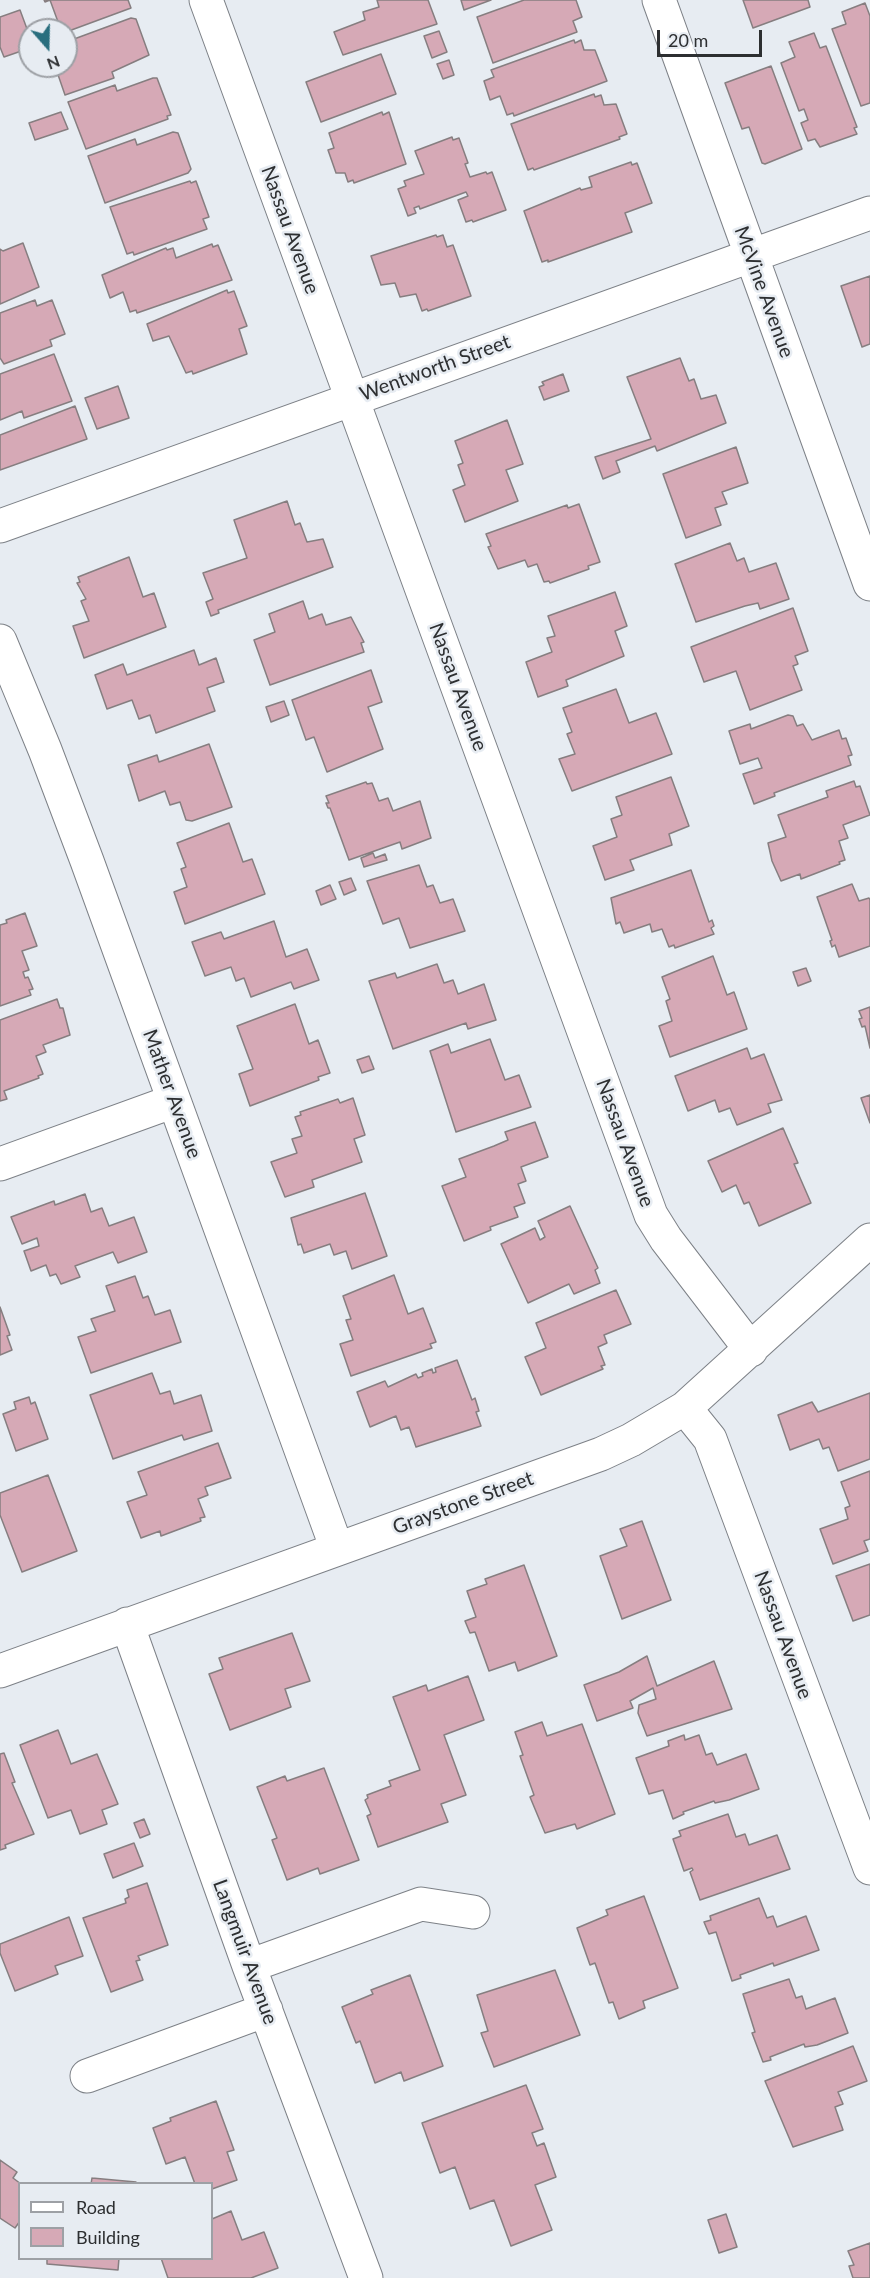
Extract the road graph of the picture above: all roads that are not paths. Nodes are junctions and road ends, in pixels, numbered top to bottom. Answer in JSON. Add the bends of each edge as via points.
{"nodes":[{"id":1,"x":206,"y":0,"type":"edge"},
{"id":2,"x":659,"y":0,"type":"edge"},
{"id":3,"x":870,"y":213,"type":"edge"},
{"id":4,"x":751,"y":255,"type":"junction"},
{"id":5,"x":352,"y":398,"type":"junction"},
{"id":6,"x":0,"y":526,"type":"edge"},
{"id":7,"x":870,"y":584,"type":"edge"},
{"id":8,"x":0,"y":641,"type":"edge"},
{"id":9,"x":174,"y":1101,"type":"junction"},
{"id":10,"x":0,"y":1164,"type":"edge"},
{"id":11,"x":870,"y":1240,"type":"edge"},
{"id":12,"x":751,"y":1350,"type":"junction"},
{"id":13,"x":685,"y":1408,"type":"junction"},
{"id":14,"x":338,"y":1549,"type":"junction"},
{"id":15,"x":127,"y":1624,"type":"junction"},
{"id":16,"x":0,"y":1671,"type":"edge"},
{"id":17,"x":870,"y":1868,"type":"edge"},
{"id":18,"x":473,"y":1911,"type":"dead end"},
{"id":19,"x":249,"y":1966,"type":"junction"},
{"id":20,"x":266,"y":2010,"type":"junction"},
{"id":21,"x":87,"y":2076,"type":"dead end"},
{"id":22,"x":366,"y":2278,"type":"edge"}],
"edges":[{"from":1,"to":5,"type":"street","name":"Nassau Avenue"},
{"from":2,"to":4,"type":"street","name":"McVine Avenue"},
{"from":3,"to":4,"type":"street","name":"Wentworth Street"},
{"from":4,"to":5,"type":"street","name":"Wentworth Street"},
{"from":4,"to":7,"type":"street","name":"McVine Avenue"},
{"from":5,"to":6,"type":"street","name":"Wentworth Street"},
{"from":5,"to":12,"type":"street","name":"Nassau Avenue","via":[[651,1215]]},
{"from":8,"to":9,"type":"street","name":"Mather Avenue","via":[[45,750]]},
{"from":9,"to":10,"type":"street"},
{"from":9,"to":14,"type":"street","name":"Mather Avenue"},
{"from":11,"to":12,"type":"street","name":"Graystone Street"},
{"from":12,"to":13,"type":"street","name":"Graystone Street"},
{"from":13,"to":14,"type":"street","name":"Graystone Street","via":[[601,1454]]},
{"from":13,"to":17,"type":"street","name":"Nassau Avenue","via":[[710,1439]]},
{"from":14,"to":15,"type":"street","name":"Graystone Street"},
{"from":15,"to":16,"type":"street","name":"Graystone Street"},
{"from":15,"to":19,"type":"street","name":"Langmuir Avenue"},
{"from":18,"to":19,"type":"street","via":[[421,1904]]},
{"from":19,"to":20,"type":"street","name":"Langmuir Avenue"},
{"from":20,"to":21,"type":"street"},
{"from":20,"to":22,"type":"street","name":"Langmuir Avenue"}]}
